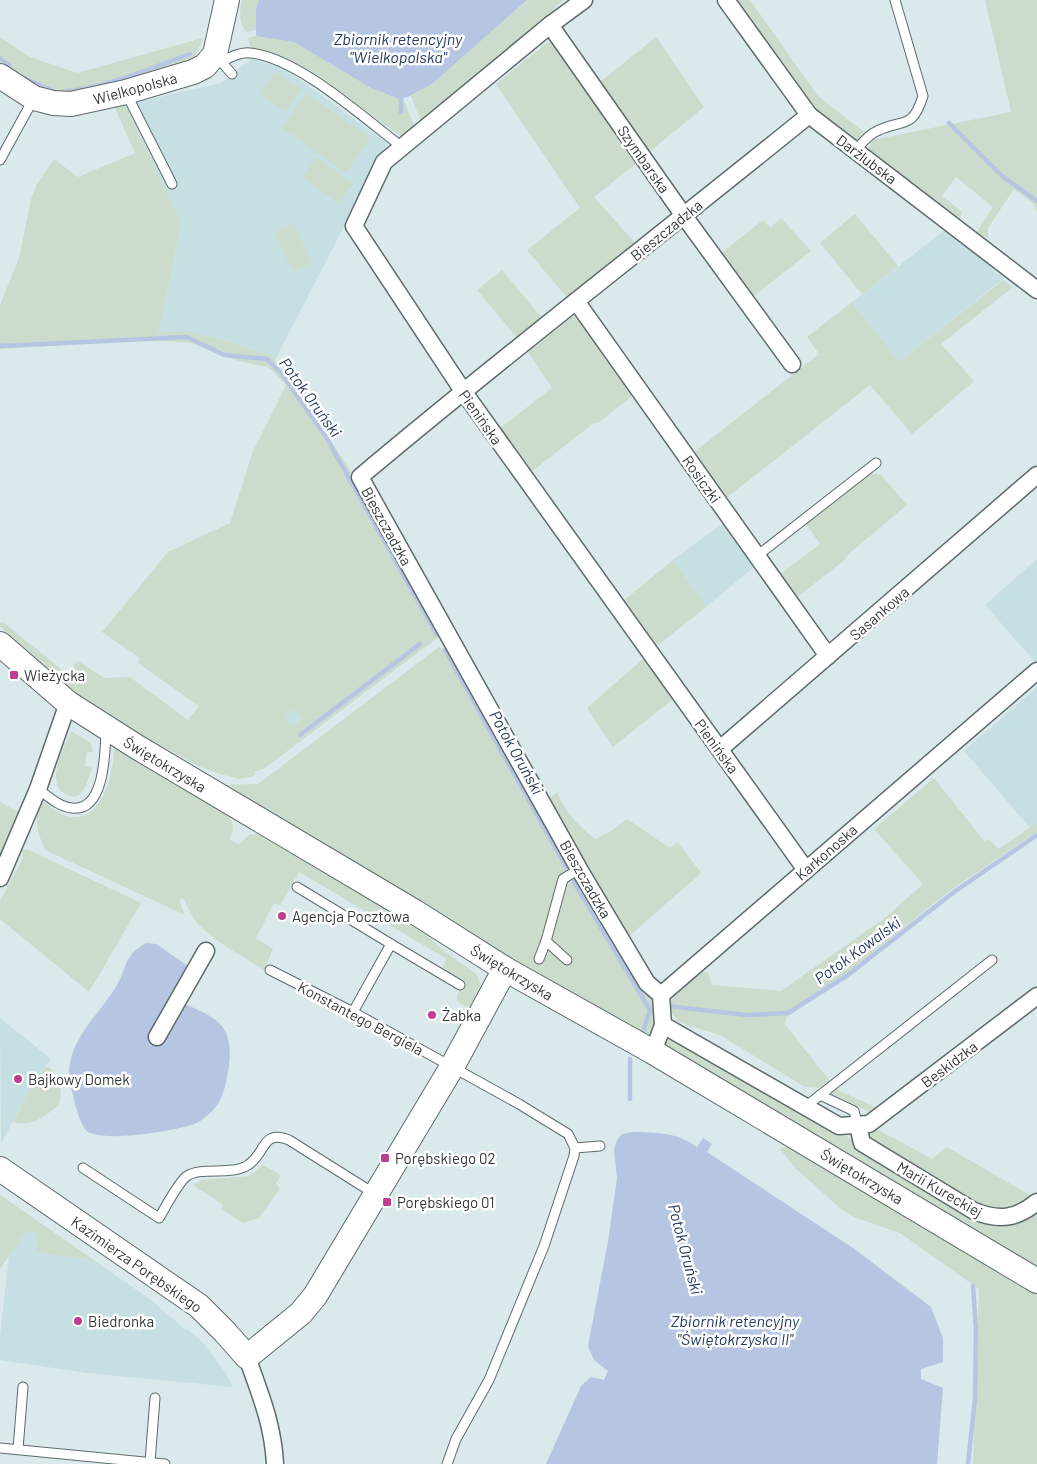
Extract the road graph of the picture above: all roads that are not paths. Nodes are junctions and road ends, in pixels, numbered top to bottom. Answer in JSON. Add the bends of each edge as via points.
{"nodes":[{"id":1,"x":227,"y":0,"type":"edge"},
{"id":2,"x":584,"y":0,"type":"edge"},
{"id":3,"x":726,"y":0,"type":"edge"},
{"id":4,"x":895,"y":0,"type":"edge"},
{"id":5,"x":550,"y":25,"type":"junction"},
{"id":6,"x":218,"y":58,"type":"junction"},
{"id":7,"x":232,"y":74,"type":"dead end"},
{"id":8,"x":0,"y":76,"type":"edge"},
{"id":9,"x":126,"y":92,"type":"junction"},
{"id":10,"x":34,"y":98,"type":"junction"},
{"id":11,"x":809,"y":115,"type":"junction"},
{"id":12,"x":402,"y":147,"type":"junction"},
{"id":13,"x":856,"y":150,"type":"junction"},
{"id":14,"x":0,"y":160,"type":"edge"},
{"id":15,"x":172,"y":184,"type":"dead end"},
{"id":16,"x":684,"y":216,"type":"junction"},
{"id":17,"x":1037,"y":290,"type":"edge"},
{"id":18,"x":576,"y":301,"type":"junction"},
{"id":19,"x":792,"y":364,"type":"dead end"},
{"id":20,"x":463,"y":391,"type":"junction"},
{"id":21,"x":876,"y":463,"type":"dead end"},
{"id":22,"x":1037,"y":475,"type":"edge"},
{"id":23,"x":757,"y":556,"type":"junction"},
{"id":24,"x":0,"y":644,"type":"edge"},
{"id":25,"x":828,"y":656,"type":"junction"},
{"id":26,"x":1037,"y":671,"type":"edge"},
{"id":27,"x":68,"y":703,"type":"junction"},
{"id":28,"x":106,"y":728,"type":"junction"},
{"id":29,"x":720,"y":749,"type":"junction"},
{"id":30,"x":38,"y":789,"type":"junction"},
{"id":31,"x":580,"y":869,"type":"junction"},
{"id":32,"x":806,"y":870,"type":"junction"},
{"id":33,"x":0,"y":878,"type":"edge"},
{"id":34,"x":297,"y":887,"type":"dead end"},
{"id":35,"x":546,"y":942,"type":"junction"},
{"id":36,"x":391,"y":944,"type":"junction"},
{"id":37,"x":206,"y":951,"type":"dead end"},
{"id":38,"x":539,"y":959,"type":"dead end"},
{"id":39,"x":567,"y":960,"type":"dead end"},
{"id":40,"x":992,"y":960,"type":"dead end"},
{"id":41,"x":505,"y":969,"type":"junction"},
{"id":42,"x":270,"y":970,"type":"dead end"},
{"id":43,"x":460,"y":985,"type":"dead end"},
{"id":44,"x":661,"y":995,"type":"junction"},
{"id":45,"x":1037,"y":996,"type":"edge"},
{"id":46,"x":353,"y":1012,"type":"junction"},
{"id":47,"x":663,"y":1025,"type":"junction"},
{"id":48,"x":158,"y":1037,"type":"dead end"},
{"id":49,"x":653,"y":1052,"type":"junction"},
{"id":50,"x":452,"y":1067,"type":"junction"},
{"id":51,"x":820,"y":1095,"type":"junction"},
{"id":52,"x":805,"y":1106,"type":"junction"},
{"id":53,"x":858,"y":1126,"type":"junction"},
{"id":54,"x":600,"y":1146,"type":"dead end"},
{"id":55,"x":575,"y":1148,"type":"junction"},
{"id":56,"x":0,"y":1168,"type":"edge"},
{"id":57,"x":83,"y":1168,"type":"dead end"},
{"id":58,"x":375,"y":1194,"type":"junction"},
{"id":59,"x":1037,"y":1202,"type":"edge"},
{"id":60,"x":1037,"y":1281,"type":"edge"},
{"id":61,"x":247,"y":1357,"type":"junction"},
{"id":62,"x":23,"y":1387,"type":"dead end"},
{"id":63,"x":155,"y":1398,"type":"dead end"},
{"id":64,"x":0,"y":1448,"type":"edge"},
{"id":65,"x":18,"y":1449,"type":"junction"},
{"id":66,"x":92,"y":1460,"type":"edge"},
{"id":67,"x":150,"y":1462,"type":"junction"},
{"id":68,"x":165,"y":1464,"type":"edge"},
{"id":69,"x":276,"y":1464,"type":"edge"},
{"id":70,"x":447,"y":1464,"type":"edge"}],
"edges":[{"from":1,"to":6,"type":"main road"},
{"from":2,"to":5,"type":"street","name":"Pienińska"},
{"from":3,"to":11,"type":"street","name":"Darżlubska"},
{"from":4,"to":13,"type":"lane","via":[[923,96],[918,111],[908,121],[876,131]]},
{"from":5,"to":12,"type":"street","name":"Pienińska"},
{"from":5,"to":16,"type":"street","name":"Szymbarska"},
{"from":6,"to":7,"type":"lane"},
{"from":6,"to":9,"type":"main road","name":"Wielkopolska","via":[[194,72]]},
{"from":6,"to":12,"type":"lane","via":[[249,53],[288,65],[328,90]]},
{"from":8,"to":10,"type":"main road","name":"Wielkopolska"},
{"from":9,"to":10,"type":"main road","name":"Wielkopolska","via":[[71,104]]},
{"from":9,"to":15,"type":"lane"},
{"from":10,"to":14,"type":"lane"},
{"from":11,"to":13,"type":"street","name":"Darżlubska"},
{"from":11,"to":16,"type":"street","name":"Bieszczadzka"},
{"from":12,"to":20,"type":"street","name":"Pienińska","via":[[384,162],[354,226]]},
{"from":13,"to":17,"type":"street","name":"Darżlubska"},
{"from":16,"to":18,"type":"street","name":"Bieszczadzka"},
{"from":16,"to":19,"type":"street","name":"Szymbarska"},
{"from":18,"to":20,"type":"street","name":"Bieszczadzka"},
{"from":18,"to":23,"type":"street","name":"Rosiczki"},
{"from":20,"to":29,"type":"street","name":"Pienińska"},
{"from":20,"to":31,"type":"street","name":"Bieszczadzka","via":[[360,478]]},
{"from":21,"to":23,"type":"lane"},
{"from":22,"to":25,"type":"street","name":"Sasankowa"},
{"from":23,"to":25,"type":"street","name":"Rosiczki"},
{"from":24,"to":27,"type":"main road","name":"Świętokrzyska"},
{"from":25,"to":29,"type":"street","name":"Sasankowa"},
{"from":26,"to":32,"type":"street","name":"Karkonoska"},
{"from":27,"to":28,"type":"main road","name":"Świętokrzyska"},
{"from":27,"to":30,"type":"street"},
{"from":28,"to":30,"type":"lane","via":[[105,762],[89,803],[80,808],[62,806]]},
{"from":28,"to":41,"type":"main road","name":"Świętokrzyska"},
{"from":29,"to":32,"type":"street","name":"Pienińska"},
{"from":30,"to":33,"type":"street"},
{"from":31,"to":35,"type":"lane","via":[[562,879]]},
{"from":31,"to":44,"type":"street","name":"Bieszczadzka","via":[[647,983]]},
{"from":32,"to":44,"type":"street","name":"Karkonoska"},
{"from":34,"to":36,"type":"lane"},
{"from":35,"to":38,"type":"lane"},
{"from":35,"to":39,"type":"lane"},
{"from":36,"to":43,"type":"lane"},
{"from":36,"to":46,"type":"lane"},
{"from":37,"to":48,"type":"street"},
{"from":40,"to":51,"type":"lane"},
{"from":41,"to":49,"type":"main road","name":"Świętokrzyska"},
{"from":41,"to":50,"type":"main road"},
{"from":42,"to":46,"type":"lane","name":"Konstantego Bergiela"},
{"from":44,"to":47,"type":"street"},
{"from":45,"to":53,"type":"street","name":"Beskidzka","via":[[869,1124]]},
{"from":46,"to":50,"type":"lane","name":"Konstantego Bergiela"},
{"from":47,"to":49,"type":"street"},
{"from":47,"to":52,"type":"street","name":"Świętokrzyska"},
{"from":49,"to":60,"type":"main road","name":"Świętokrzyska"},
{"from":50,"to":55,"type":"lane","name":"Konstantego Bergiela","via":[[568,1134]]},
{"from":50,"to":58,"type":"main road"},
{"from":51,"to":52,"type":"lane"},
{"from":51,"to":53,"type":"lane","via":[[854,1111]]},
{"from":52,"to":53,"type":"street","name":"Świętokrzyska","via":[[839,1126]]},
{"from":53,"to":59,"type":"street","name":"Marii Kureckiej","via":[[862,1143],[974,1211],[991,1218],[1002,1217],[1024,1212]]},
{"from":54,"to":55,"type":"lane"},
{"from":55,"to":70,"type":"lane","via":[[544,1246],[489,1380],[456,1439]]},
{"from":56,"to":61,"type":"main road","name":"Kazimierza Porębskiego","via":[[200,1306]]},
{"from":57,"to":58,"type":"lane","via":[[160,1218],[186,1176],[240,1169],[253,1162],[268,1140],[282,1137]]},
{"from":58,"to":61,"type":"main road","via":[[315,1296],[301,1313]]},
{"from":61,"to":69,"type":"street","name":"Kazimierza Porębskiego","via":[[270,1426]]},
{"from":62,"to":65,"type":"lane"},
{"from":63,"to":67,"type":"lane"},
{"from":64,"to":65,"type":"lane"},
{"from":65,"to":66,"type":"lane"},
{"from":66,"to":67,"type":"lane"},
{"from":67,"to":68,"type":"lane"}]}
